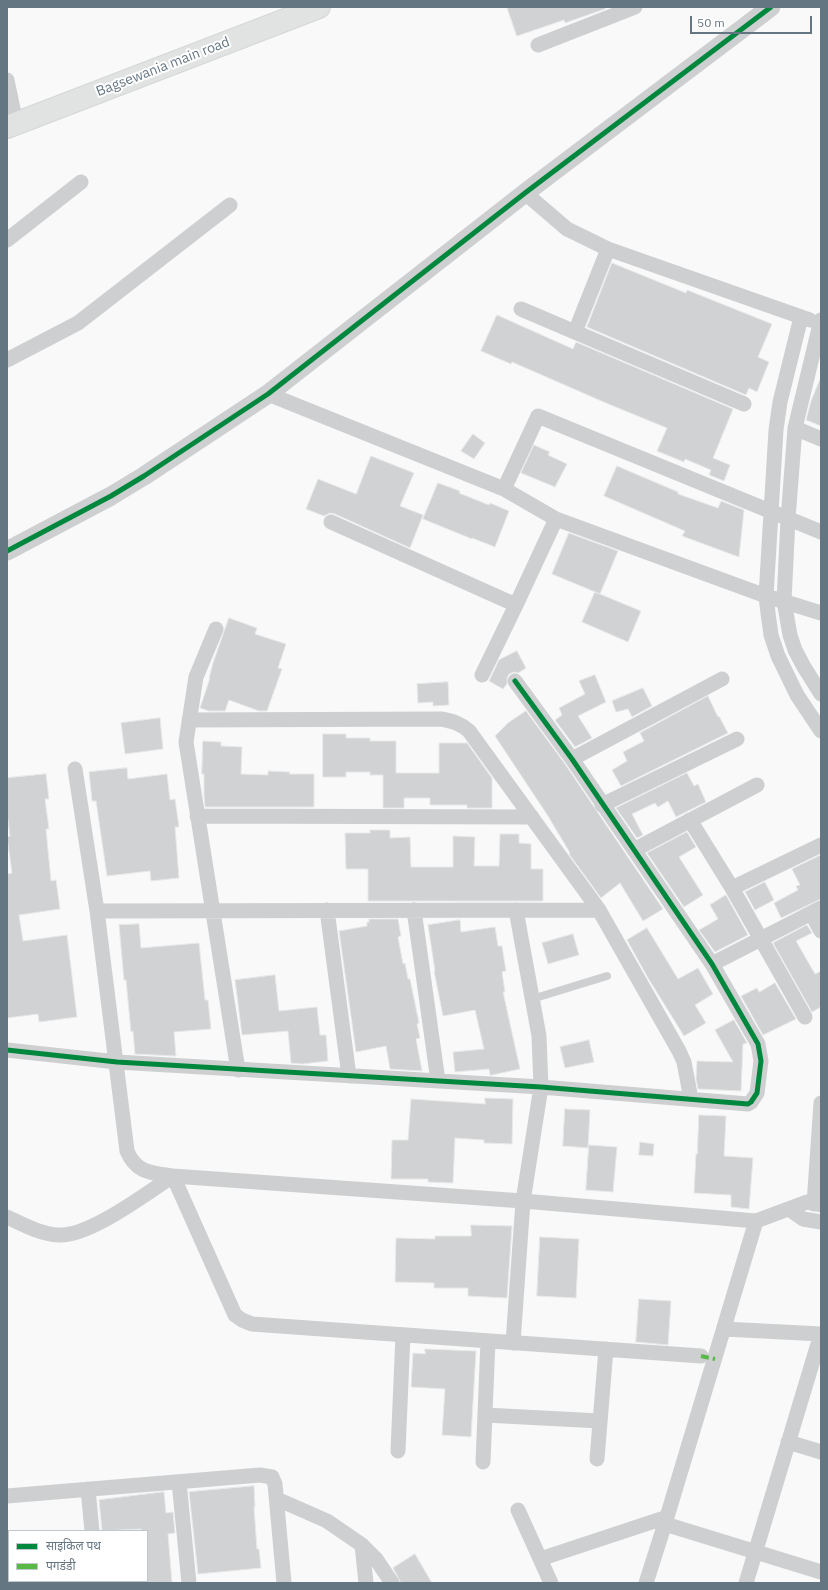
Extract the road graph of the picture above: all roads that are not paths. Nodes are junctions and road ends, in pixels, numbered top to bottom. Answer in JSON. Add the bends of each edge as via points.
{"nodes":[{"id":1,"x":319,"y":7,"type":"edge"},
{"id":2,"x":635,"y":7,"type":"edge"},
{"id":3,"x":771,"y":7,"type":"edge"},
{"id":4,"x":538,"y":45,"type":"dead end"},
{"id":5,"x":7,"y":80,"type":"edge"},
{"id":6,"x":11,"y":125,"type":"edge"},
{"id":7,"x":81,"y":182,"type":"dead end"},
{"id":8,"x":525,"y":193,"type":"junction"},
{"id":9,"x":230,"y":205,"type":"dead end"},
{"id":10,"x":7,"y":240,"type":"edge"},
{"id":11,"x":608,"y":249,"type":"junction"},
{"id":12,"x":521,"y":309,"type":"dead end"},
{"id":13,"x":801,"y":317,"type":"junction"},
{"id":14,"x":821,"y":322,"type":"edge"},
{"id":15,"x":575,"y":332,"type":"junction"},
{"id":16,"x":795,"y":339,"type":"junction"},
{"id":17,"x":818,"y":346,"type":"edge"},
{"id":18,"x":7,"y":360,"type":"edge"},
{"id":19,"x":268,"y":394,"type":"junction"},
{"id":20,"x":744,"y":404,"type":"dead end"},
{"id":21,"x":795,"y":428,"type":"junction"},
{"id":22,"x":821,"y":439,"type":"edge"},
{"id":23,"x":504,"y":489,"type":"junction"},
{"id":24,"x":770,"y":511,"type":"junction"},
{"id":25,"x":556,"y":519,"type":"junction"},
{"id":26,"x":788,"y":519,"type":"junction"},
{"id":27,"x":331,"y":522,"type":"dead end"},
{"id":28,"x":821,"y":532,"type":"edge"},
{"id":29,"x":7,"y":552,"type":"edge"},
{"id":30,"x":766,"y":596,"type":"junction"},
{"id":31,"x":784,"y":601,"type":"junction"},
{"id":32,"x":516,"y":605,"type":"junction"},
{"id":33,"x":821,"y":614,"type":"edge"},
{"id":34,"x":216,"y":629,"type":"dead end"},
{"id":35,"x":482,"y":675,"type":"dead end"},
{"id":36,"x":722,"y":679,"type":"dead end"},
{"id":37,"x":515,"y":681,"type":"dead end"},
{"id":38,"x":821,"y":694,"type":"edge"},
{"id":39,"x":189,"y":720,"type":"junction"},
{"id":40,"x":821,"y":731,"type":"edge"},
{"id":41,"x":737,"y":739,"type":"dead end"},
{"id":42,"x":572,"y":759,"type":"junction"},
{"id":43,"x":75,"y":770,"type":"dead end"},
{"id":44,"x":757,"y":785,"type":"dead end"},
{"id":45,"x":602,"y":805,"type":"junction"},
{"id":46,"x":197,"y":816,"type":"junction"},
{"id":47,"x":532,"y":817,"type":"junction"},
{"id":48,"x":690,"y":820,"type":"junction"},
{"id":49,"x":821,"y":845,"type":"edge"},
{"id":50,"x":634,"y":850,"type":"junction"},
{"id":51,"x":732,"y":888,"type":"junction"},
{"id":52,"x":327,"y":910,"type":"junction"},
{"id":53,"x":414,"y":910,"type":"junction"},
{"id":54,"x":516,"y":910,"type":"junction"},
{"id":55,"x":598,"y":910,"type":"junction"},
{"id":56,"x":97,"y":911,"type":"junction"},
{"id":57,"x":212,"y":911,"type":"junction"},
{"id":58,"x":816,"y":911,"type":"edge"},
{"id":59,"x":821,"y":931,"type":"edge"},
{"id":60,"x":761,"y":939,"type":"junction"},
{"id":61,"x":712,"y":964,"type":"junction"},
{"id":62,"x":607,"y":976,"type":"dead end"},
{"id":63,"x":532,"y":999,"type":"junction"},
{"id":64,"x":805,"y":1017,"type":"dead end"},
{"id":65,"x":7,"y":1050,"type":"edge"},
{"id":66,"x":116,"y":1062,"type":"junction"},
{"id":67,"x":238,"y":1070,"type":"junction"},
{"id":68,"x":349,"y":1076,"type":"junction"},
{"id":69,"x":438,"y":1081,"type":"junction"},
{"id":70,"x":542,"y":1087,"type":"junction"},
{"id":71,"x":691,"y":1099,"type":"junction"},
{"id":72,"x":821,"y":1103,"type":"edge"},
{"id":73,"x":173,"y":1176,"type":"junction"},
{"id":74,"x":523,"y":1201,"type":"junction"},
{"id":75,"x":818,"y":1204,"type":"edge"},
{"id":76,"x":789,"y":1209,"type":"junction"},
{"id":77,"x":7,"y":1217,"type":"edge"},
{"id":78,"x":756,"y":1221,"type":"junction"},
{"id":79,"x":821,"y":1222,"type":"edge"},
{"id":80,"x":724,"y":1329,"type":"junction"},
{"id":81,"x":821,"y":1334,"type":"edge"},
{"id":82,"x":403,"y":1335,"type":"junction"},
{"id":83,"x":488,"y":1341,"type":"junction"},
{"id":84,"x":513,"y":1343,"type":"junction"},
{"id":85,"x":606,"y":1349,"type":"junction"},
{"id":86,"x":701,"y":1356,"type":"dead end"},
{"id":87,"x":485,"y":1415,"type":"junction"},
{"id":88,"x":600,"y":1421,"type":"junction"},
{"id":89,"x":788,"y":1442,"type":"junction"},
{"id":90,"x":398,"y":1451,"type":"dead end"},
{"id":91,"x":821,"y":1452,"type":"edge"},
{"id":92,"x":596,"y":1460,"type":"dead end"},
{"id":93,"x":483,"y":1462,"type":"dead end"},
{"id":94,"x":179,"y":1482,"type":"junction"},
{"id":95,"x":88,"y":1489,"type":"junction"},
{"id":96,"x":7,"y":1496,"type":"edge"},
{"id":97,"x":277,"y":1499,"type":"junction"},
{"id":98,"x":518,"y":1510,"type":"dead end"},
{"id":99,"x":666,"y":1521,"type":"junction"},
{"id":100,"x":92,"y":1530,"type":"edge"},
{"id":101,"x":362,"y":1545,"type":"junction"},
{"id":102,"x":755,"y":1552,"type":"junction"},
{"id":103,"x":540,"y":1559,"type":"junction"},
{"id":104,"x":821,"y":1572,"type":"edge"},
{"id":105,"x":189,"y":1583,"type":"edge"},
{"id":106,"x":284,"y":1583,"type":"edge"},
{"id":107,"x":366,"y":1583,"type":"edge"},
{"id":108,"x":392,"y":1583,"type":"edge"},
{"id":109,"x":551,"y":1583,"type":"edge"},
{"id":110,"x":646,"y":1583,"type":"edge"},
{"id":111,"x":746,"y":1583,"type":"edge"}],
"edges":[{"from":1,"to":6,"type":"main road","name":"Bagsewania main road"},
{"from":2,"to":4,"type":"street"},
{"from":3,"to":8,"type":"street"},
{"from":5,"to":6,"type":"street"},
{"from":7,"to":10,"type":"street"},
{"from":8,"to":11,"type":"street","via":[[567,229]]},
{"from":8,"to":19,"type":"street"},
{"from":9,"to":18,"type":"street","via":[[78,324]]},
{"from":11,"to":13,"type":"street"},
{"from":11,"to":15,"type":"street"},
{"from":12,"to":15,"type":"street"},
{"from":13,"to":14,"type":"street"},
{"from":13,"to":16,"type":"street"},
{"from":14,"to":17,"type":"street"},
{"from":15,"to":20,"type":"street"},
{"from":16,"to":17,"type":"street"},
{"from":16,"to":24,"type":"street","via":[[778,416]]},
{"from":17,"to":21,"type":"street"},
{"from":19,"to":23,"type":"street"},
{"from":19,"to":29,"type":"street","via":[[137,480]]},
{"from":21,"to":22,"type":"street"},
{"from":21,"to":26,"type":"street"},
{"from":23,"to":24,"type":"street","via":[[538,416]]},
{"from":23,"to":25,"type":"street"},
{"from":24,"to":26,"type":"street"},
{"from":24,"to":30,"type":"street"},
{"from":25,"to":30,"type":"street"},
{"from":25,"to":32,"type":"street"},
{"from":26,"to":28,"type":"street"},
{"from":26,"to":31,"type":"street"},
{"from":27,"to":32,"type":"street"},
{"from":30,"to":31,"type":"street"},
{"from":30,"to":40,"type":"street","via":[[771,635],[778,656],[797,695]]},
{"from":31,"to":33,"type":"street"},
{"from":31,"to":38,"type":"street","via":[[795,650]]},
{"from":32,"to":35,"type":"street"},
{"from":34,"to":39,"type":"street","via":[[196,677]]},
{"from":36,"to":42,"type":"street"},
{"from":37,"to":42,"type":"street"},
{"from":39,"to":46,"type":"street","via":[[186,742]]},
{"from":39,"to":47,"type":"street","via":[[451,720],[468,731]]},
{"from":41,"to":45,"type":"street"},
{"from":42,"to":45,"type":"street"},
{"from":43,"to":56,"type":"street"},
{"from":44,"to":48,"type":"street"},
{"from":45,"to":50,"type":"street"},
{"from":46,"to":47,"type":"street"},
{"from":46,"to":57,"type":"street"},
{"from":47,"to":55,"type":"street"},
{"from":48,"to":50,"type":"street"},
{"from":48,"to":51,"type":"street"},
{"from":49,"to":51,"type":"street"},
{"from":50,"to":61,"type":"street"},
{"from":51,"to":60,"type":"street"},
{"from":52,"to":53,"type":"street"},
{"from":52,"to":57,"type":"street"},
{"from":52,"to":68,"type":"street"},
{"from":53,"to":54,"type":"street"},
{"from":53,"to":69,"type":"street"},
{"from":54,"to":55,"type":"street"},
{"from":54,"to":63,"type":"street"},
{"from":55,"to":71,"type":"street","via":[[679,1051],[684,1062]]},
{"from":56,"to":57,"type":"street"},
{"from":56,"to":66,"type":"street"},
{"from":57,"to":67,"type":"street"},
{"from":58,"to":59,"type":"street"},
{"from":58,"to":60,"type":"street"},
{"from":60,"to":61,"type":"street"},
{"from":60,"to":64,"type":"street"},
{"from":61,"to":71,"type":"street","via":[[758,1044],[761,1061],[757,1093],[748,1104]]},
{"from":62,"to":63,"type":"lane"},
{"from":63,"to":70,"type":"street","via":[[539,1036]]},
{"from":65,"to":66,"type":"street"},
{"from":66,"to":67,"type":"street"},
{"from":66,"to":73,"type":"street","via":[[130,1158],[135,1165],[148,1172]]},
{"from":67,"to":68,"type":"street"},
{"from":68,"to":69,"type":"street"},
{"from":69,"to":70,"type":"street"},
{"from":70,"to":71,"type":"street"},
{"from":70,"to":74,"type":"street"},
{"from":72,"to":75,"type":"street"},
{"from":73,"to":74,"type":"street"},
{"from":73,"to":77,"type":"street","via":[[101,1222],[76,1233],[60,1236],[48,1234]]},
{"from":73,"to":82,"type":"street","via":[[235,1315],[242,1320],[252,1324]]},
{"from":74,"to":78,"type":"street"},
{"from":74,"to":84,"type":"street"},
{"from":75,"to":76,"type":"street","via":[[807,1202]]},
{"from":76,"to":78,"type":"street"},
{"from":76,"to":79,"type":"street","via":[[803,1219]]},
{"from":78,"to":80,"type":"street"},
{"from":80,"to":81,"type":"street"},
{"from":80,"to":99,"type":"street"},
{"from":81,"to":89,"type":"street"},
{"from":82,"to":83,"type":"street"},
{"from":82,"to":90,"type":"street"},
{"from":83,"to":84,"type":"street"},
{"from":83,"to":87,"type":"street"},
{"from":84,"to":85,"type":"street"},
{"from":85,"to":86,"type":"street"},
{"from":85,"to":88,"type":"street"},
{"from":87,"to":88,"type":"street"},
{"from":87,"to":93,"type":"street"},
{"from":88,"to":92,"type":"street"},
{"from":89,"to":91,"type":"street"},
{"from":89,"to":102,"type":"street"},
{"from":94,"to":95,"type":"street"},
{"from":94,"to":97,"type":"street","via":[[268,1476],[275,1484]]},
{"from":94,"to":105,"type":"street"},
{"from":95,"to":96,"type":"street"},
{"from":95,"to":100,"type":"street"},
{"from":97,"to":101,"type":"street","via":[[327,1521]]},
{"from":97,"to":106,"type":"street"},
{"from":98,"to":103,"type":"street"},
{"from":99,"to":102,"type":"street"},
{"from":99,"to":103,"type":"street"},
{"from":99,"to":110,"type":"street"},
{"from":101,"to":107,"type":"street"},
{"from":101,"to":108,"type":"street","via":[[376,1559]]},
{"from":102,"to":104,"type":"street"},
{"from":102,"to":111,"type":"street"},
{"from":103,"to":109,"type":"street"}]}
